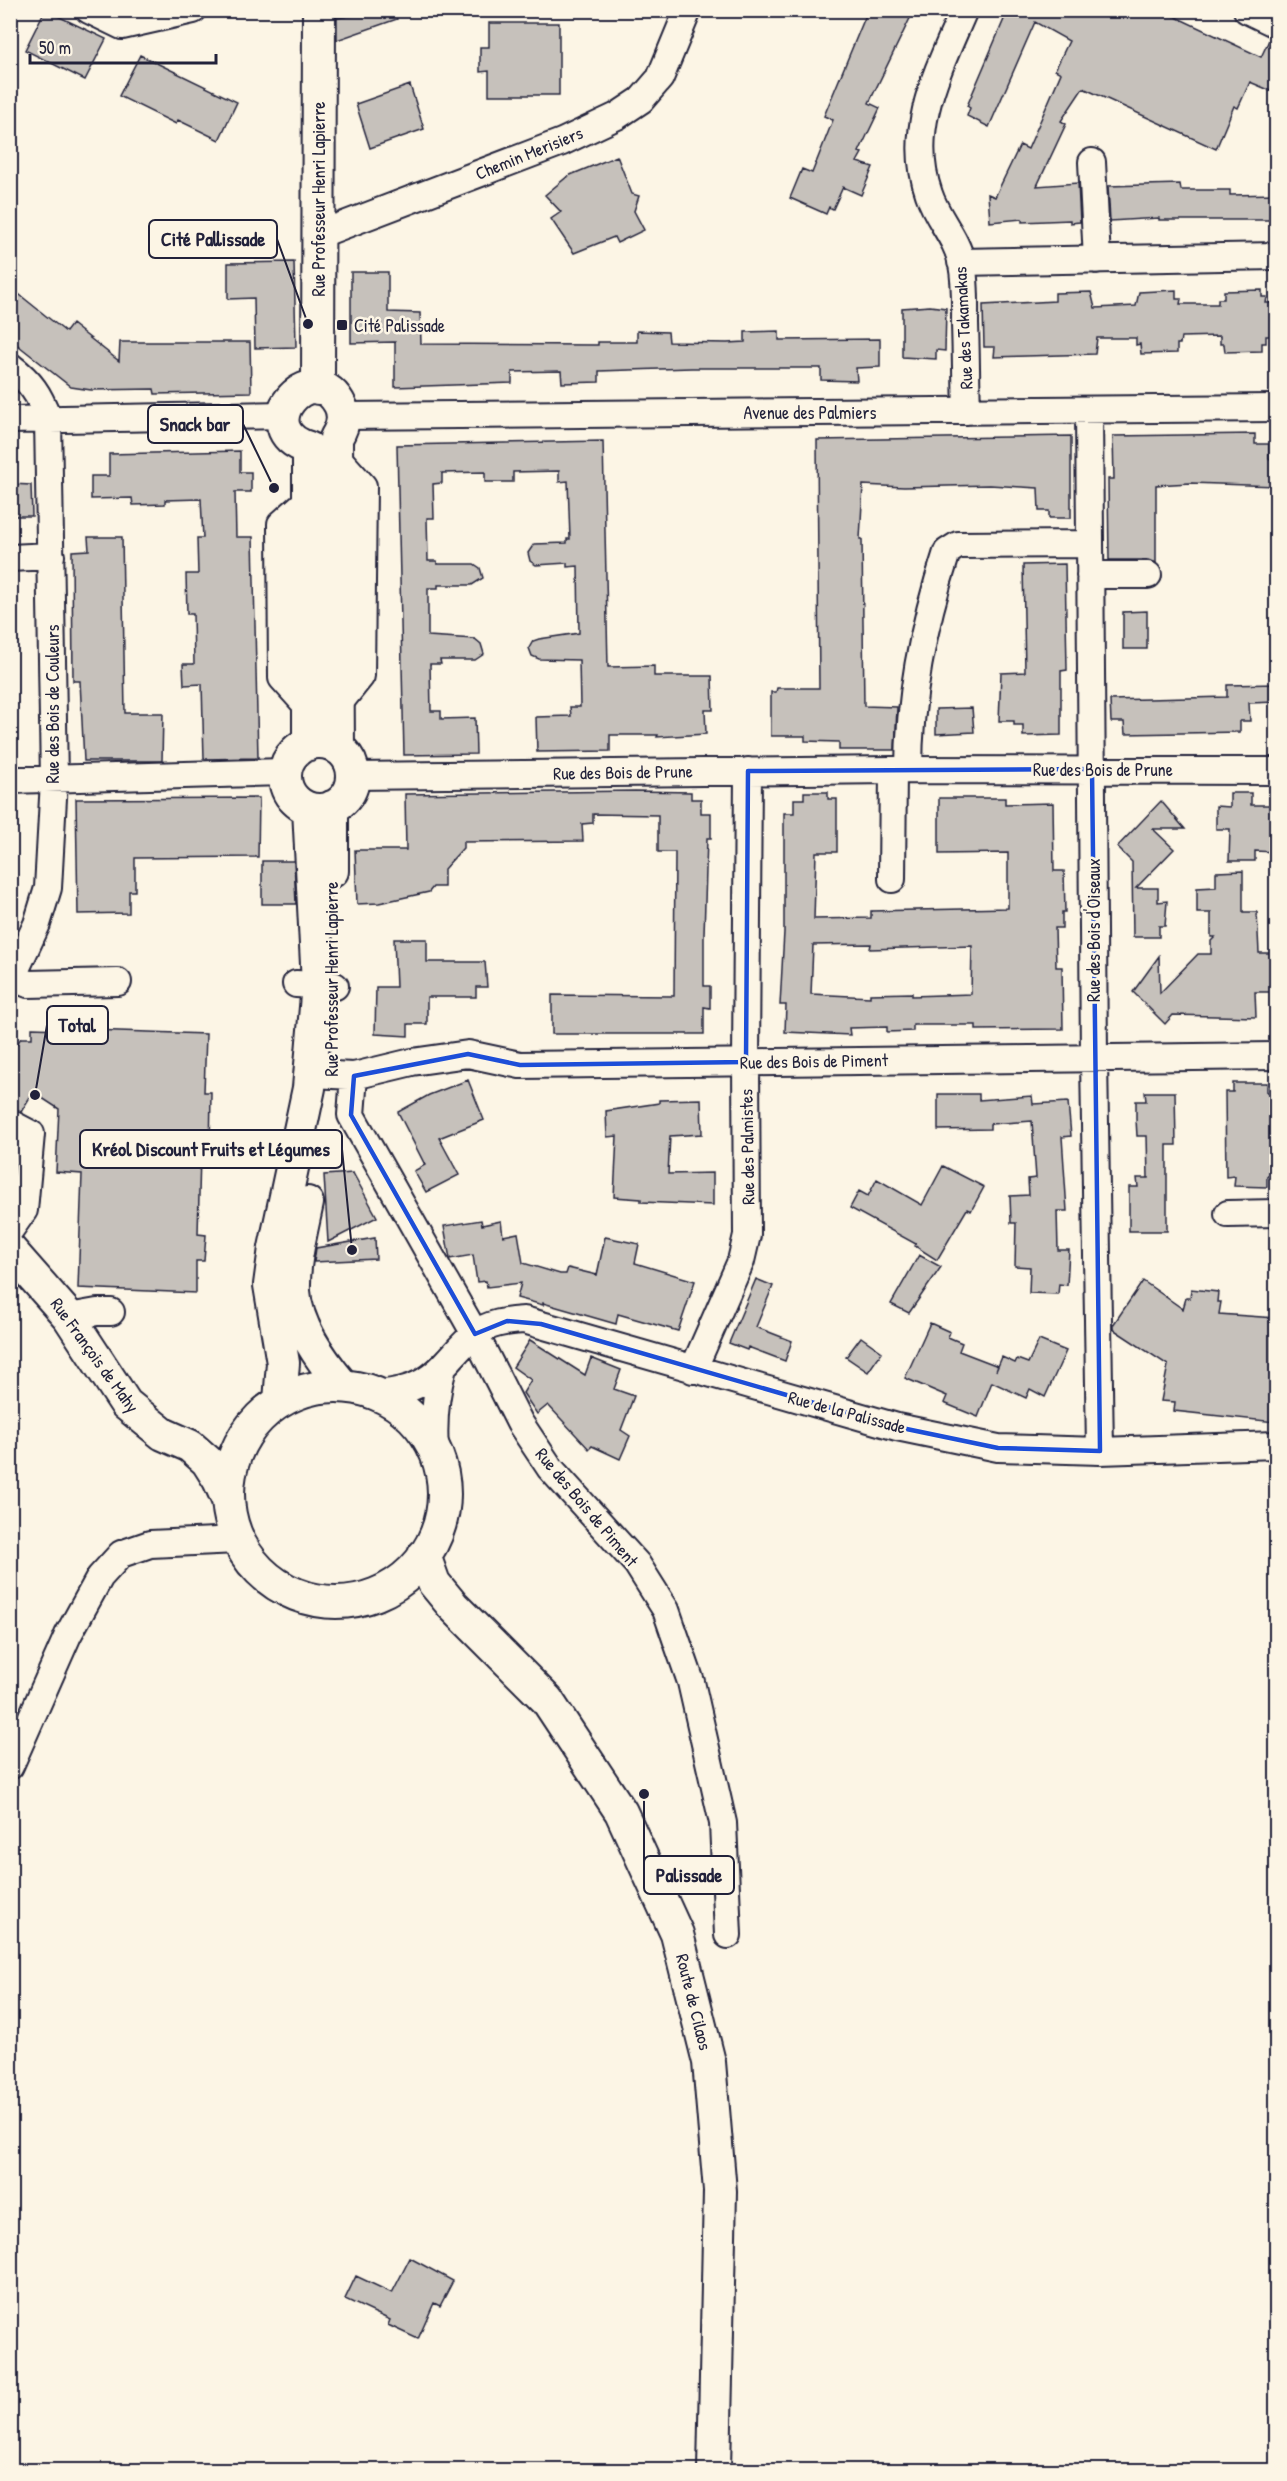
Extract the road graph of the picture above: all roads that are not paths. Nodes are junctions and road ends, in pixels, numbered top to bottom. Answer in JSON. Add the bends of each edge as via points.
{"nodes":[{"id":1,"x":89,"y":10,"type":"edge"},
{"id":2,"x":193,"y":10,"type":"edge"},
{"id":3,"x":319,"y":10,"type":"edge"},
{"id":4,"x":688,"y":10,"type":"edge"},
{"id":5,"x":964,"y":10,"type":"edge"},
{"id":6,"x":1247,"y":10,"type":"edge"},
{"id":7,"x":1276,"y":24,"type":"edge"},
{"id":8,"x":1092,"y":162,"type":"dead end"},
{"id":9,"x":318,"y":235,"type":"junction"},
{"id":10,"x":1276,"y":256,"type":"edge"},
{"id":11,"x":1097,"y":260,"type":"junction"},
{"id":12,"x":961,"y":262,"type":"junction"},
{"id":13,"x":10,"y":366,"type":"edge"},
{"id":14,"x":318,"y":388,"type":"junction"},
{"id":15,"x":1276,"y":408,"type":"edge"},
{"id":16,"x":1089,"y":410,"type":"junction"},
{"id":17,"x":967,"y":411,"type":"junction"},
{"id":18,"x":283,"y":415,"type":"junction"},
{"id":19,"x":48,"y":418,"type":"junction"},
{"id":20,"x":10,"y":420,"type":"edge"},
{"id":21,"x":331,"y":440,"type":"junction"},
{"id":22,"x":1090,"y":544,"type":"junction"},
{"id":23,"x":51,"y":556,"type":"junction"},
{"id":24,"x":10,"y":558,"type":"edge"},
{"id":25,"x":1090,"y":575,"type":"junction"},
{"id":26,"x":1148,"y":575,"type":"dead end"},
{"id":27,"x":323,"y":707,"type":"junction"},
{"id":28,"x":323,"y":746,"type":"junction"},
{"id":29,"x":1092,"y":769,"type":"junction"},
{"id":30,"x":901,"y":770,"type":"junction"},
{"id":31,"x":748,"y":771,"type":"junction"},
{"id":32,"x":1276,"y":771,"type":"edge"},
{"id":33,"x":285,"y":772,"type":"junction"},
{"id":34,"x":352,"y":776,"type":"junction"},
{"id":35,"x":10,"y":780,"type":"edge"},
{"id":36,"x":54,"y":780,"type":"junction"},
{"id":37,"x":320,"y":808,"type":"junction"},
{"id":38,"x":892,"y":879,"type":"dead end"},
{"id":39,"x":12,"y":980,"type":"edge"},
{"id":40,"x":118,"y":982,"type":"dead end"},
{"id":41,"x":1276,"y":1056,"type":"edge"},
{"id":42,"x":1094,"y":1058,"type":"junction"},
{"id":43,"x":746,"y":1062,"type":"junction"},
{"id":44,"x":332,"y":1075,"type":"junction"},
{"id":45,"x":10,"y":1123,"type":"edge"},
{"id":46,"x":1276,"y":1213,"type":"edge"},
{"id":47,"x":1228,"y":1214,"type":"dead end"},
{"id":48,"x":10,"y":1230,"type":"edge"},
{"id":49,"x":10,"y":1250,"type":"edge"},
{"id":50,"x":111,"y":1312,"type":"dead end"},
{"id":51,"x":69,"y":1317,"type":"junction"},
{"id":52,"x":475,"y":1334,"type":"junction"},
{"id":53,"x":443,"y":1368,"type":"junction"},
{"id":54,"x":693,"y":1370,"type":"junction"},
{"id":55,"x":343,"y":1386,"type":"junction"},
{"id":56,"x":378,"y":1394,"type":"junction"},
{"id":57,"x":280,"y":1401,"type":"junction"},
{"id":58,"x":243,"y":1438,"type":"junction"},
{"id":59,"x":1276,"y":1445,"type":"edge"},
{"id":60,"x":190,"y":1446,"type":"junction"},
{"id":61,"x":435,"y":1450,"type":"junction"},
{"id":62,"x":1100,"y":1451,"type":"junction"},
{"id":63,"x":228,"y":1500,"type":"junction"},
{"id":64,"x":238,"y":1540,"type":"junction"},
{"id":65,"x":424,"y":1555,"type":"junction"},
{"id":66,"x":388,"y":1589,"type":"junction"},
{"id":67,"x":453,"y":1606,"type":"junction"},
{"id":68,"x":10,"y":1766,"type":"edge"},
{"id":69,"x":728,"y":1935,"type":"dead end"},
{"id":70,"x":714,"y":2470,"type":"edge"}],
"edges":[{"from":1,"to":2,"type":"street","via":[[122,26]]},
{"from":3,"to":9,"type":"main road","name":"Rue Professeur Henri Lapierre"},
{"from":4,"to":9,"type":"street","name":"Chemin Merisiers","via":[[660,78],[641,100],[617,116],[562,142]]},
{"from":5,"to":12,"type":"street","name":"Rue des Takamakas","via":[[928,95],[921,143],[929,195]]},
{"from":6,"to":7,"type":"street"},
{"from":8,"to":11,"type":"street"},
{"from":9,"to":14,"type":"main road","name":"Rue Professeur Henri Lapierre"},
{"from":10,"to":11,"type":"street"},
{"from":11,"to":12,"type":"street"},
{"from":12,"to":17,"type":"street","name":"Rue des Takamakas"},
{"from":13,"to":19,"type":"street","via":[[39,395]]},
{"from":14,"to":18,"type":"main road","via":[[308,387],[291,397]]},
{"from":14,"to":21,"type":"main road","via":[[336,397]]},
{"from":15,"to":16,"type":"street","name":"Avenue des Palmiers"},
{"from":16,"to":17,"type":"street","name":"Avenue des Palmiers"},
{"from":16,"to":22,"type":"street","name":"Rue des Bois d'Oiseaux"},
{"from":17,"to":21,"type":"street","name":"Avenue des Palmiers"},
{"from":18,"to":19,"type":"street"},
{"from":18,"to":21,"type":"main road","via":[[286,433],[300,446]]},
{"from":19,"to":20,"type":"street"},
{"from":19,"to":23,"type":"street","name":"Rue des Bois de Couleurs"},
{"from":21,"to":27,"type":"main road"},
{"from":21,"to":27,"type":"main road","via":[[308,500]]},
{"from":22,"to":25,"type":"street","name":"Rue des Bois d'Oiseaux"},
{"from":22,"to":30,"type":"street","via":[[958,545],[947,552],[916,670]]},
{"from":23,"to":24,"type":"street"},
{"from":23,"to":36,"type":"street","name":"Rue des Bois de Couleurs"},
{"from":25,"to":26,"type":"street"},
{"from":25,"to":29,"type":"street","name":"Rue des Bois d'Oiseaux"},
{"from":27,"to":28,"type":"main road"},
{"from":28,"to":33,"type":"main road","via":[[293,754]]},
{"from":28,"to":34,"type":"main road","via":[[348,760]]},
{"from":29,"to":30,"type":"street","name":"Rue des Bois de Prune"},
{"from":29,"to":32,"type":"street","name":"Rue des Bois de Prune"},
{"from":29,"to":42,"type":"street","name":"Rue des Bois d'Oiseaux"},
{"from":30,"to":31,"type":"street","name":"Rue des Bois de Prune"},
{"from":30,"to":38,"type":"street"},
{"from":31,"to":34,"type":"street","name":"Rue des Bois de Prune"},
{"from":31,"to":43,"type":"street","name":"Rue des Palmistes"},
{"from":33,"to":36,"type":"street"},
{"from":33,"to":37,"type":"main road","via":[[290,795],[298,804]]},
{"from":34,"to":37,"type":"main road","via":[[347,795]]},
{"from":35,"to":36,"type":"street"},
{"from":36,"to":39,"type":"street","name":"Rue des Bois de Couleurs","via":[[48,888]]},
{"from":37,"to":44,"type":"main road","name":"Rue Professeur Henri Lapierre","via":[[316,985]]},
{"from":39,"to":40,"type":"street","via":[[28,984]]},
{"from":41,"to":42,"type":"street","name":"Rue des Bois de Piment"},
{"from":42,"to":43,"type":"street","name":"Rue des Bois de Piment"},
{"from":42,"to":62,"type":"street","name":"Rue des Bois d'Oiseaux"},
{"from":43,"to":44,"type":"street","name":"Rue des Bois de Piment","via":[[520,1065],[468,1054]]},
{"from":43,"to":54,"type":"street","name":"Rue des Palmistes","via":[[747,1235],[741,1262]]},
{"from":44,"to":52,"type":"street","name":"Rue des Bois de Piment"},
{"from":44,"to":55,"type":"main road","name":"Rue Professeur Henri Lapierre","via":[[297,1250],[294,1293],[304,1327],[320,1359]]},
{"from":44,"to":57,"type":"main road","name":"Rue Professeur Henri Lapierre","via":[[274,1248],[270,1285],[283,1363]]},
{"from":45,"to":48,"type":"street","via":[[31,1134],[24,1210]]},
{"from":46,"to":47,"type":"street"},
{"from":49,"to":51,"type":"main road","name":"Rue François de Mahy"},
{"from":50,"to":51,"type":"street"},
{"from":51,"to":60,"type":"main road","name":"Rue François de Mahy","via":[[126,1404],[163,1434]]},
{"from":52,"to":53,"type":"street","name":"Rue de la Palissade"},
{"from":52,"to":54,"type":"street","name":"Rue de la Palissade","via":[[490,1326],[524,1320]]},
{"from":52,"to":69,"type":"street","name":"Rue des Bois de Piment","via":[[520,1423],[550,1468],[637,1564],[666,1610],[691,1682],[723,1823]]},
{"from":53,"to":56,"type":"street","name":"Rue de la Palissade","via":[[402,1391]]},
{"from":53,"to":61,"type":"street","name":"Rue de la Palissade","via":[[435,1395]]},
{"from":54,"to":62,"type":"street","name":"Rue de la Palissade","via":[[897,1427],[998,1448]]},
{"from":55,"to":56,"type":"main road"},
{"from":55,"to":57,"type":"main road","via":[[310,1389]]},
{"from":56,"to":61,"type":"main road","via":[[404,1410]]},
{"from":57,"to":58,"type":"main road"},
{"from":58,"to":60,"type":"main road","name":"Rue François de Mahy"},
{"from":58,"to":63,"type":"main road","via":[[228,1481]]},
{"from":59,"to":62,"type":"street","name":"Rue de la Palissade"},
{"from":60,"to":63,"type":"main road","name":"Rue François de Mahy","via":[[207,1461]]},
{"from":61,"to":65,"type":"main road","via":[[441,1471],[441,1515]]},
{"from":63,"to":64,"type":"main road"},
{"from":64,"to":66,"type":"main road","via":[[258,1569],[286,1590],[319,1601],[355,1600]]},
{"from":64,"to":68,"type":"street","via":[[150,1544],[121,1554],[100,1577],[68,1635]]},
{"from":65,"to":66,"type":"main road"},
{"from":65,"to":67,"type":"main road","name":"Route de Cilaos","via":[[434,1583]]},
{"from":66,"to":67,"type":"main road","name":"Route de Cilaos","via":[[410,1591]]},
{"from":67,"to":70,"type":"main road","name":"Route de Cilaos","via":[[547,1700],[621,1812],[677,1934],[709,2062],[720,2190]]}]}
